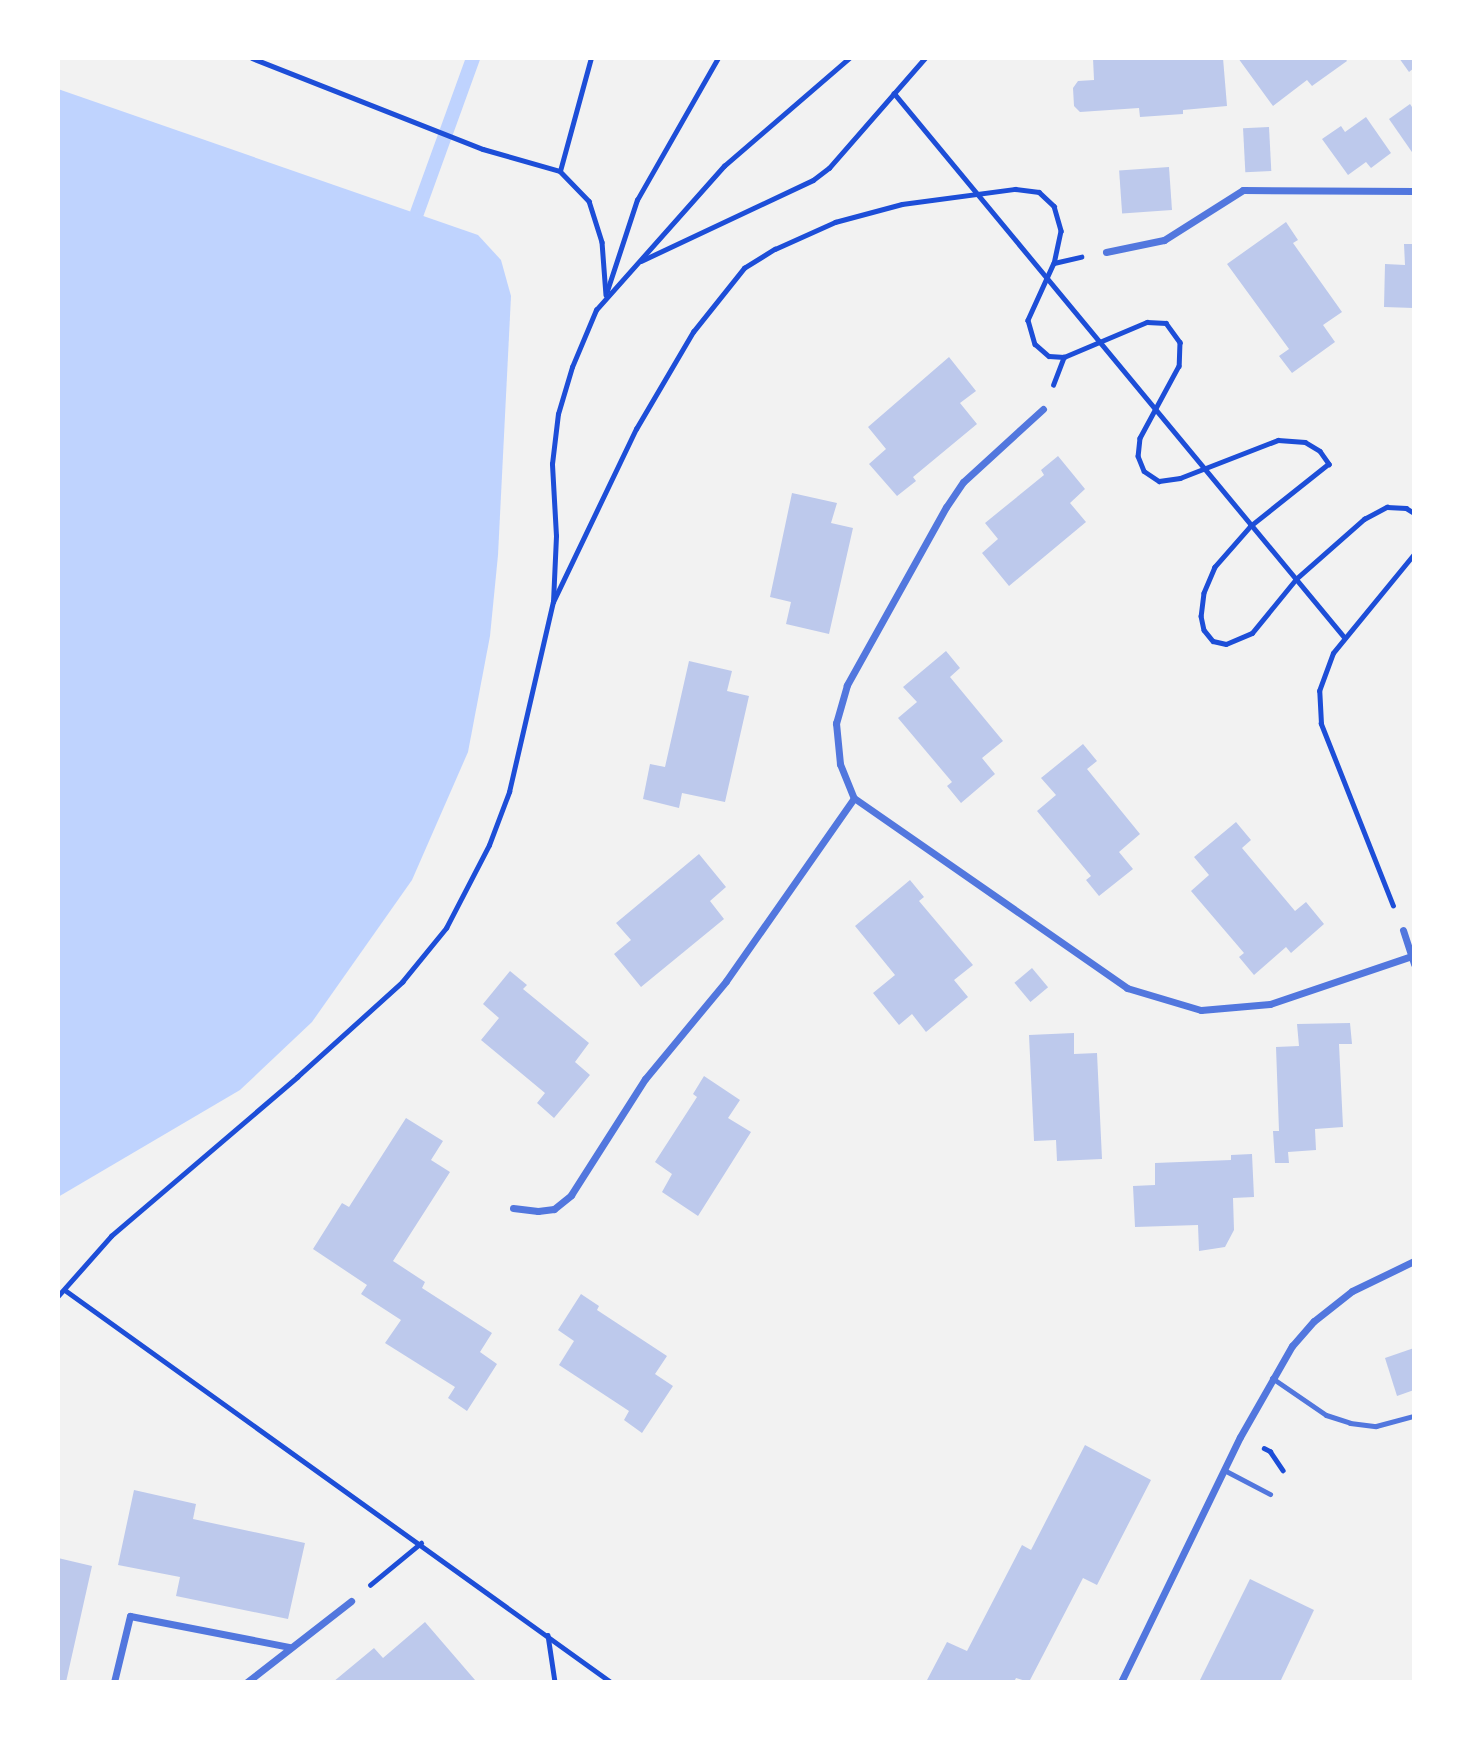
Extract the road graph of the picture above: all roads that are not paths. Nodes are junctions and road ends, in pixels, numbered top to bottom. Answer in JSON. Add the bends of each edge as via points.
{"nodes":[{"id":1,"x":1414,"y":191,"type":"edge"},
{"id":2,"x":1106,"y":252,"type":"dead end"},
{"id":3,"x":1043,"y":409,"type":"dead end"},
{"id":4,"x":854,"y":798,"type":"junction"},
{"id":5,"x":1403,"y":930,"type":"road end"},
{"id":6,"x":1413,"y":960,"type":"edge"},
{"id":7,"x":513,"y":1208,"type":"dead end"},
{"id":8,"x":1414,"y":1261,"type":"edge"},
{"id":9,"x":1272,"y":1378,"type":"junction"},
{"id":10,"x":1414,"y":1416,"type":"edge"},
{"id":11,"x":1224,"y":1470,"type":"junction"},
{"id":12,"x":1270,"y":1494,"type":"dead end"},
{"id":13,"x":351,"y":1601,"type":"road end"},
{"id":14,"x":290,"y":1647,"type":"junction"},
{"id":15,"x":114,"y":1682,"type":"edge"},
{"id":16,"x":247,"y":1682,"type":"edge"},
{"id":17,"x":1121,"y":1682,"type":"edge"}],
"edges":[{"from":1,"to":2,"type":"street","via":[[1243,190],[1164,240]]},
{"from":3,"to":4,"type":"street","via":[[963,482],[847,685],[836,723],[841,764]]},
{"from":4,"to":6,"type":"street","via":[[1127,988],[1201,1010],[1270,1004]]},
{"from":4,"to":7,"type":"street","via":[[726,981],[645,1079],[571,1195],[554,1209]]},
{"from":5,"to":6,"type":"street"},
{"from":8,"to":9,"type":"street","via":[[1380,1274],[1328,1308],[1292,1346]]},
{"from":9,"to":10,"type":"lane","via":[[1326,1415],[1350,1423],[1376,1426]]},
{"from":9,"to":11,"type":"street"},
{"from":11,"to":12,"type":"lane"},
{"from":11,"to":17,"type":"street"},
{"from":13,"to":14,"type":"street"},
{"from":14,"to":15,"type":"street","via":[[130,1616]]},
{"from":14,"to":16,"type":"street"}]}
